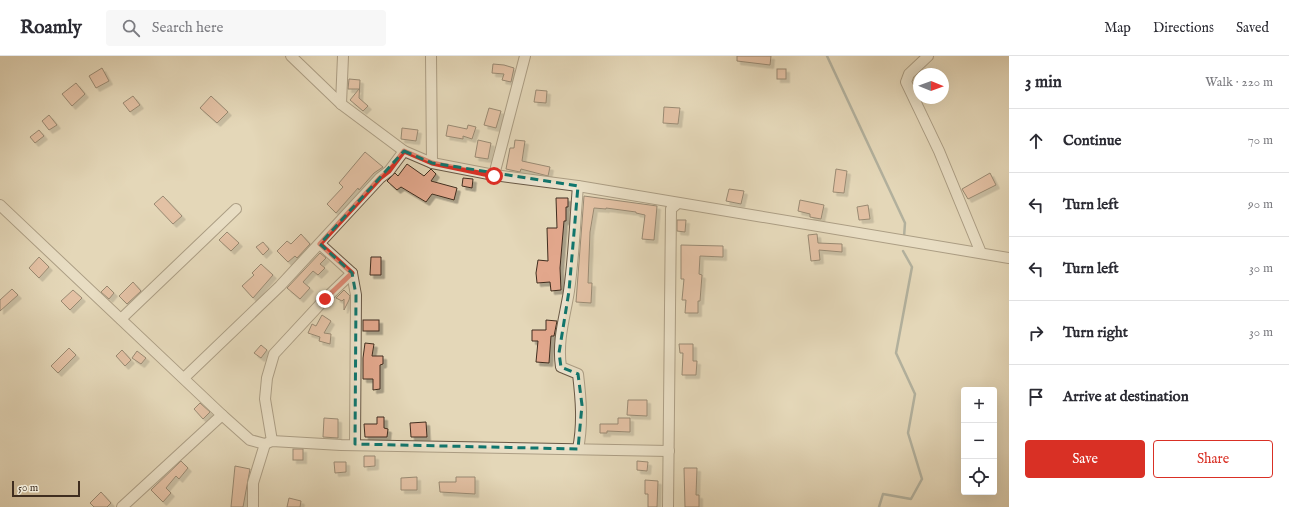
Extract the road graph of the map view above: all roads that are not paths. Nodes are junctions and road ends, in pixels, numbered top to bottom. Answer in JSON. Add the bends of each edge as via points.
{"nodes":[{"id":1,"x":292,"y":56,"type":"edge"},
{"id":2,"x":343,"y":56,"type":"edge"},
{"id":3,"x":431,"y":56,"type":"edge"},
{"id":4,"x":525,"y":56,"type":"edge"},
{"id":5,"x":928,"y":56,"type":"edge"},
{"id":6,"x":341,"y":104,"type":"junction"},
{"id":7,"x":404,"y":151,"type":"junction"},
{"id":8,"x":432,"y":163,"type":"junction"},
{"id":9,"x":494,"y":176,"type":"junction"},
{"id":10,"x":578,"y":186,"type":"junction"},
{"id":11,"x":678,"y":203,"type":"junction"},
{"id":12,"x":0,"y":205,"type":"edge"},
{"id":13,"x":236,"y":208,"type":"dead end"},
{"id":14,"x":320,"y":244,"type":"junction"},
{"id":15,"x":981,"y":253,"type":"junction"},
{"id":16,"x":1009,"y":258,"type":"edge"},
{"id":17,"x":352,"y":273,"type":"junction"},
{"id":18,"x":122,"y":319,"type":"junction"},
{"id":19,"x":184,"y":378,"type":"junction"},
{"id":20,"x":222,"y":415,"type":"junction"},
{"id":21,"x":269,"y":443,"type":"junction"},
{"id":22,"x":355,"y":444,"type":"junction"},
{"id":23,"x":578,"y":449,"type":"junction"},
{"id":24,"x":669,"y":451,"type":"junction"},
{"id":25,"x":122,"y":507,"type":"edge"},
{"id":26,"x":253,"y":507,"type":"edge"},
{"id":27,"x":668,"y":507,"type":"edge"}],
"edges":[{"from":1,"to":6,"type":"street"},
{"from":2,"to":6,"type":"street"},
{"from":3,"to":8,"type":"street"},
{"from":4,"to":9,"type":"street"},
{"from":5,"to":15,"type":"street","via":[[909,74],[906,82],[939,151]]},
{"from":6,"to":7,"type":"street"},
{"from":7,"to":8,"type":"street"},
{"from":7,"to":14,"type":"street","via":[[389,171]]},
{"from":8,"to":9,"type":"street"},
{"from":9,"to":10,"type":"street"},
{"from":10,"to":11,"type":"street"},
{"from":10,"to":23,"type":"street","via":[[569,291],[559,354],[561,367],[578,374],[582,405]]},
{"from":11,"to":15,"type":"street"},
{"from":11,"to":24,"type":"street","via":[[671,208]]},
{"from":12,"to":18,"type":"street"},
{"from":13,"to":18,"type":"street"},
{"from":14,"to":17,"type":"street"},
{"from":14,"to":19,"type":"street"},
{"from":15,"to":16,"type":"street"},
{"from":17,"to":21,"type":"street","via":[[274,354],[267,378],[265,399]]},
{"from":17,"to":22,"type":"street","via":[[356,295]]},
{"from":18,"to":19,"type":"street"},
{"from":19,"to":20,"type":"street"},
{"from":20,"to":21,"type":"street","via":[[250,440]]},
{"from":20,"to":25,"type":"street"},
{"from":21,"to":22,"type":"street"},
{"from":21,"to":26,"type":"street","via":[[253,483]]},
{"from":22,"to":23,"type":"street"},
{"from":23,"to":24,"type":"street"},
{"from":24,"to":27,"type":"street"}]}
